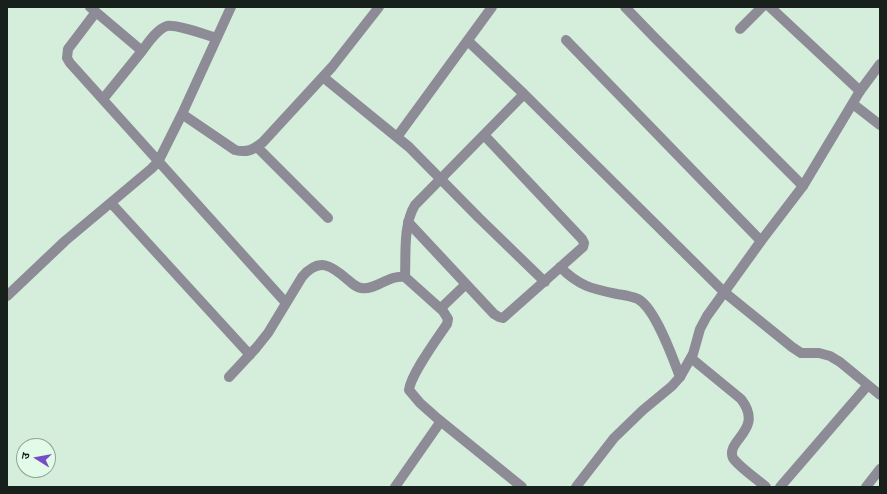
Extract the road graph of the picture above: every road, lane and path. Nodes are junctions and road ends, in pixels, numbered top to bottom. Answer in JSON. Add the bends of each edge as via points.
{"nodes":[{"id":1,"x":232,"y":7,"type":"edge"},
{"id":2,"x":379,"y":7,"type":"edge"},
{"id":3,"x":492,"y":7,"type":"edge"},
{"id":4,"x":625,"y":7,"type":"edge"},
{"id":5,"x":762,"y":7,"type":"edge"},
{"id":6,"x":770,"y":7,"type":"edge"},
{"id":7,"x":93,"y":10,"type":"edge"},
{"id":8,"x":740,"y":29,"type":"dead end"},
{"id":9,"x":217,"y":38,"type":"junction"},
{"id":10,"x":566,"y":40,"type":"dead end"},
{"id":11,"x":468,"y":41,"type":"junction"},
{"id":12,"x":142,"y":51,"type":"junction"},
{"id":13,"x":878,"y":69,"type":"edge"},
{"id":14,"x":323,"y":77,"type":"junction"},
{"id":15,"x":860,"y":92,"type":"junction"},
{"id":16,"x":524,"y":94,"type":"junction"},
{"id":17,"x":103,"y":99,"type":"junction"},
{"id":18,"x":853,"y":104,"type":"junction"},
{"id":19,"x":182,"y":114,"type":"junction"},
{"id":20,"x":880,"y":125,"type":"edge"},
{"id":21,"x":484,"y":135,"type":"junction"},
{"id":22,"x":397,"y":137,"type":"junction"},
{"id":23,"x":257,"y":147,"type":"junction"},
{"id":24,"x":158,"y":162,"type":"junction"},
{"id":25,"x":440,"y":179,"type":"junction"},
{"id":26,"x":803,"y":186,"type":"junction"},
{"id":27,"x":111,"y":202,"type":"junction"},
{"id":28,"x":328,"y":218,"type":"dead end"},
{"id":29,"x":408,"y":222,"type":"junction"},
{"id":30,"x":761,"y":241,"type":"junction"},
{"id":31,"x":560,"y":268,"type":"junction"},
{"id":32,"x":405,"y":277,"type":"junction"},
{"id":33,"x":545,"y":282,"type":"junction"},
{"id":34,"x":466,"y":284,"type":"junction"},
{"id":35,"x":724,"y":292,"type":"junction"},
{"id":36,"x":7,"y":296,"type":"edge"},
{"id":37,"x":286,"y":303,"type":"junction"},
{"id":38,"x":441,"y":308,"type":"junction"},
{"id":39,"x":250,"y":355,"type":"junction"},
{"id":40,"x":691,"y":358,"type":"junction"},
{"id":41,"x":229,"y":377,"type":"dead end"},
{"id":42,"x":680,"y":377,"type":"junction"},
{"id":43,"x":868,"y":385,"type":"junction"},
{"id":44,"x":880,"y":395,"type":"edge"},
{"id":45,"x":441,"y":421,"type":"junction"},
{"id":46,"x":880,"y":469,"type":"edge"},
{"id":47,"x":394,"y":487,"type":"edge"},
{"id":48,"x":522,"y":487,"type":"edge"},
{"id":49,"x":576,"y":487,"type":"edge"},
{"id":50,"x":766,"y":487,"type":"edge"},
{"id":51,"x":780,"y":487,"type":"edge"},
{"id":52,"x":866,"y":487,"type":"edge"}],
"edges":[{"from":1,"to":9,"type":"street"},
{"from":2,"to":14,"type":"street"},
{"from":3,"to":11,"type":"street"},
{"from":4,"to":26,"type":"street"},
{"from":5,"to":8,"type":"street"},
{"from":6,"to":15,"type":"street"},
{"from":7,"to":12,"type":"street"},
{"from":7,"to":17,"type":"street","via":[[68,49],[67,58]]},
{"from":9,"to":12,"type":"street","via":[[166,26]]},
{"from":9,"to":19,"type":"street"},
{"from":10,"to":30,"type":"street"},
{"from":11,"to":16,"type":"street"},
{"from":11,"to":22,"type":"street"},
{"from":12,"to":17,"type":"street"},
{"from":13,"to":15,"type":"street"},
{"from":14,"to":22,"type":"street"},
{"from":14,"to":23,"type":"street"},
{"from":15,"to":18,"type":"street"},
{"from":16,"to":21,"type":"street"},
{"from":16,"to":35,"type":"street"},
{"from":17,"to":24,"type":"street"},
{"from":18,"to":20,"type":"street"},
{"from":18,"to":26,"type":"street"},
{"from":19,"to":23,"type":"street","via":[[234,150],[244,152]]},
{"from":19,"to":24,"type":"street"},
{"from":21,"to":25,"type":"street"},
{"from":21,"to":31,"type":"street","via":[[582,239],[583,247]]},
{"from":22,"to":25,"type":"street"},
{"from":23,"to":28,"type":"street"},
{"from":24,"to":27,"type":"street"},
{"from":24,"to":37,"type":"street"},
{"from":25,"to":29,"type":"street","via":[[415,206]]},
{"from":25,"to":33,"type":"street"},
{"from":26,"to":30,"type":"street"},
{"from":27,"to":36,"type":"street"},
{"from":27,"to":39,"type":"street"},
{"from":29,"to":32,"type":"street"},
{"from":29,"to":34,"type":"street"},
{"from":30,"to":35,"type":"street"},
{"from":31,"to":33,"type":"street"},
{"from":31,"to":42,"type":"street","via":[[590,288],[630,296],[645,304],[661,331]]},
{"from":32,"to":37,"type":"street","via":[[399,276],[368,288],[361,288],[355,286],[335,268],[326,264],[318,265],[309,269],[302,277]]},
{"from":32,"to":38,"type":"street"},
{"from":33,"to":34,"type":"street","via":[[503,318],[494,314]]},
{"from":34,"to":38,"type":"street"},
{"from":35,"to":40,"type":"street","via":[[700,329]]},
{"from":35,"to":43,"type":"street","via":[[792,347],[801,352],[830,356]]},
{"from":37,"to":39,"type":"street","via":[[268,334]]},
{"from":38,"to":45,"type":"street","via":[[447,315],[447,324],[416,373],[410,390],[420,403]]},
{"from":39,"to":41,"type":"street"},
{"from":40,"to":42,"type":"street"},
{"from":40,"to":50,"type":"street","via":[[748,407],[749,423],[732,449],[733,457]]},
{"from":42,"to":49,"type":"street","via":[[614,438]]},
{"from":43,"to":44,"type":"street"},
{"from":43,"to":51,"type":"street"},
{"from":45,"to":47,"type":"street"},
{"from":45,"to":48,"type":"street"},
{"from":46,"to":52,"type":"street"}]}
